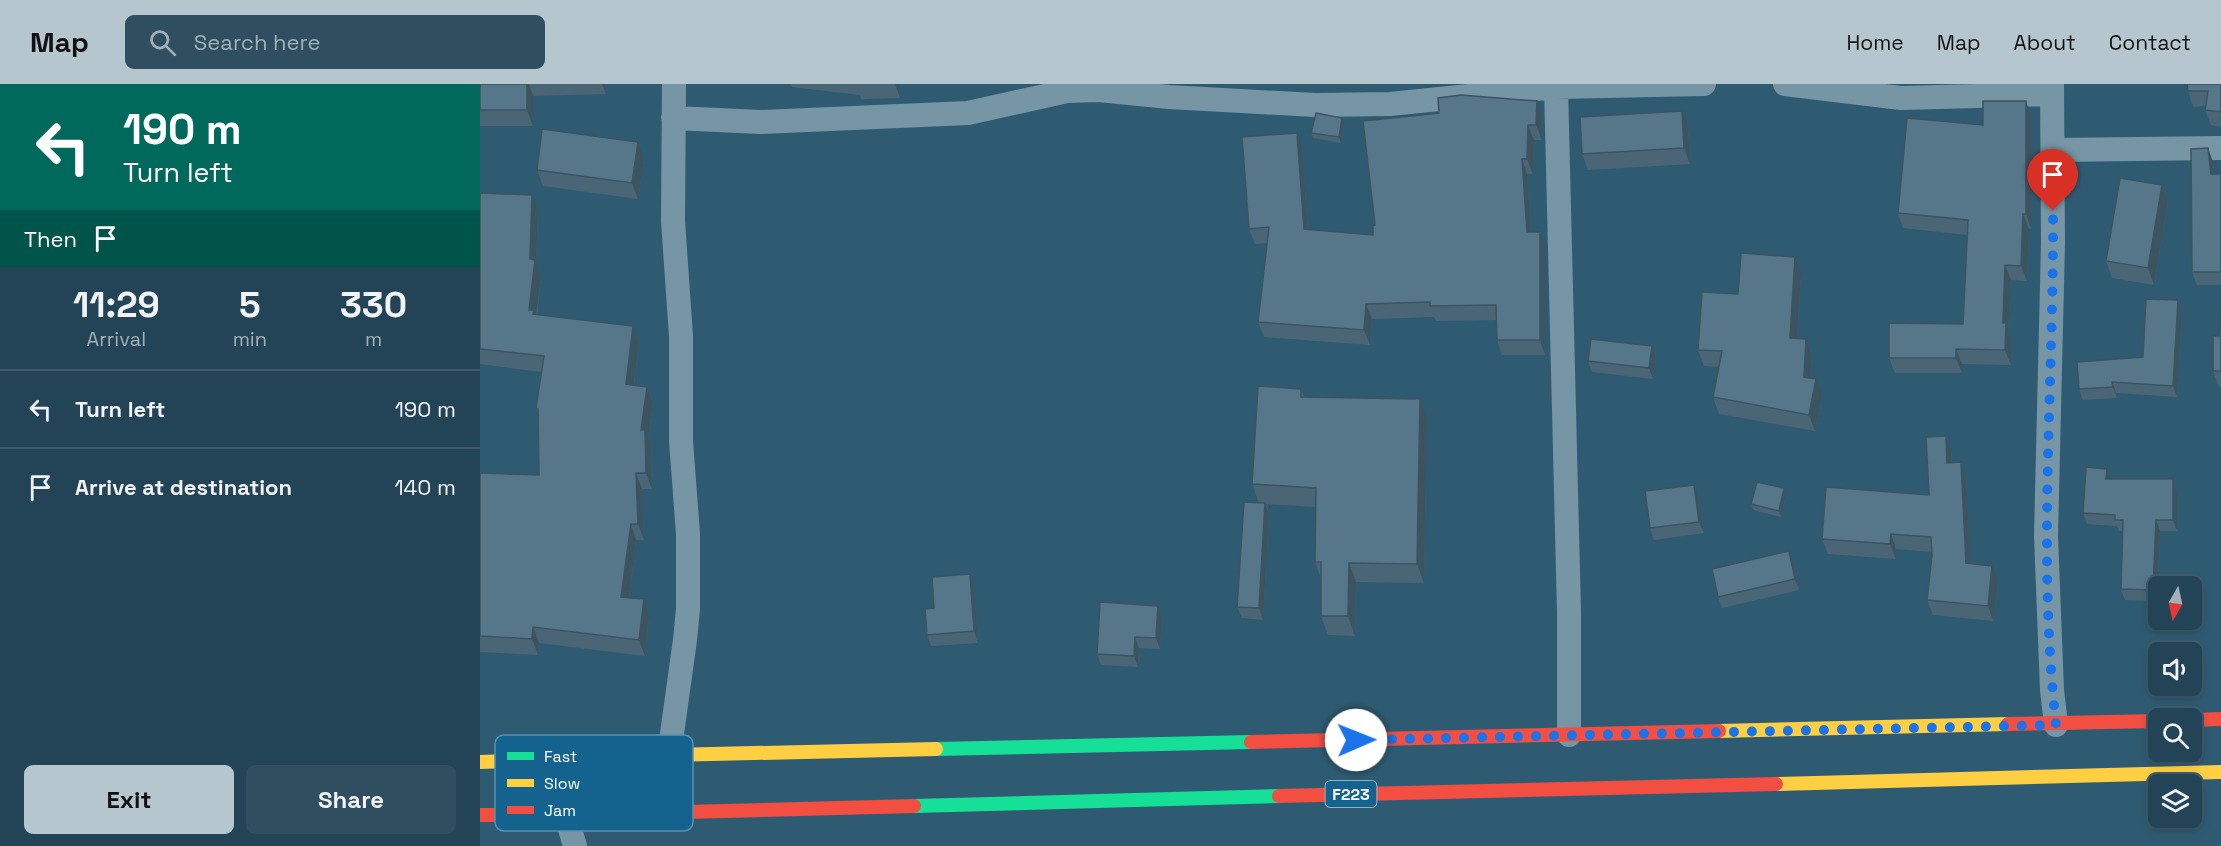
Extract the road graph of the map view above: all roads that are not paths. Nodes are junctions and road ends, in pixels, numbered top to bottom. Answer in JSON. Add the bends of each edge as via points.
{"nodes":[{"id":1,"x":674,"y":84,"type":"edge"},
{"id":2,"x":1704,"y":84,"type":"edge"},
{"id":3,"x":1785,"y":84,"type":"edge"},
{"id":4,"x":1556,"y":87,"type":"junction"},
{"id":5,"x":2052,"y":89,"type":"edge"},
{"id":6,"x":673,"y":118,"type":"junction"},
{"id":7,"x":2221,"y":148,"type":"edge"},
{"id":8,"x":2053,"y":150,"type":"junction"},
{"id":9,"x":2221,"y":719,"type":"edge"},
{"id":10,"x":2202,"y":720,"type":"edge"},
{"id":11,"x":2148,"y":722,"type":"edge"},
{"id":12,"x":2056,"y":725,"type":"junction"},
{"id":13,"x":672,"y":735,"type":"edge"},
{"id":14,"x":1569,"y":735,"type":"junction"},
{"id":15,"x":693,"y":754,"type":"edge"},
{"id":16,"x":495,"y":761,"type":"edge"},
{"id":17,"x":480,"y":762,"type":"edge"},
{"id":18,"x":2221,"y":772,"type":"edge"},
{"id":19,"x":693,"y":811,"type":"edge"},
{"id":20,"x":480,"y":815,"type":"edge"},
{"id":21,"x":495,"y":815,"type":"edge"},
{"id":22,"x":571,"y":831,"type":"edge"},
{"id":23,"x":575,"y":846,"type":"edge"}],
"edges":[{"from":1,"to":6,"type":"street"},
{"from":2,"to":4,"type":"street"},
{"from":3,"to":5,"type":"street","via":[[1901,98]]},
{"from":4,"to":6,"type":"street","via":[[1390,104],[1315,105],[1067,91],[968,113],[761,123]]},
{"from":4,"to":14,"type":"street"},
{"from":5,"to":8,"type":"street"},
{"from":6,"to":13,"type":"street","via":[[673,221],[681,336],[688,609]]},
{"from":7,"to":8,"type":"street"},
{"from":8,"to":12,"type":"street","via":[[2046,501]]},
{"from":9,"to":10,"type":"main road"},
{"from":11,"to":12,"type":"main road"},
{"from":12,"to":14,"type":"main road"},
{"from":14,"to":15,"type":"main road"},
{"from":16,"to":17,"type":"main road"},
{"from":18,"to":19,"type":"main road","number":"F223"},
{"from":20,"to":21,"type":"main road","number":"F223"},
{"from":22,"to":23,"type":"street"}]}
